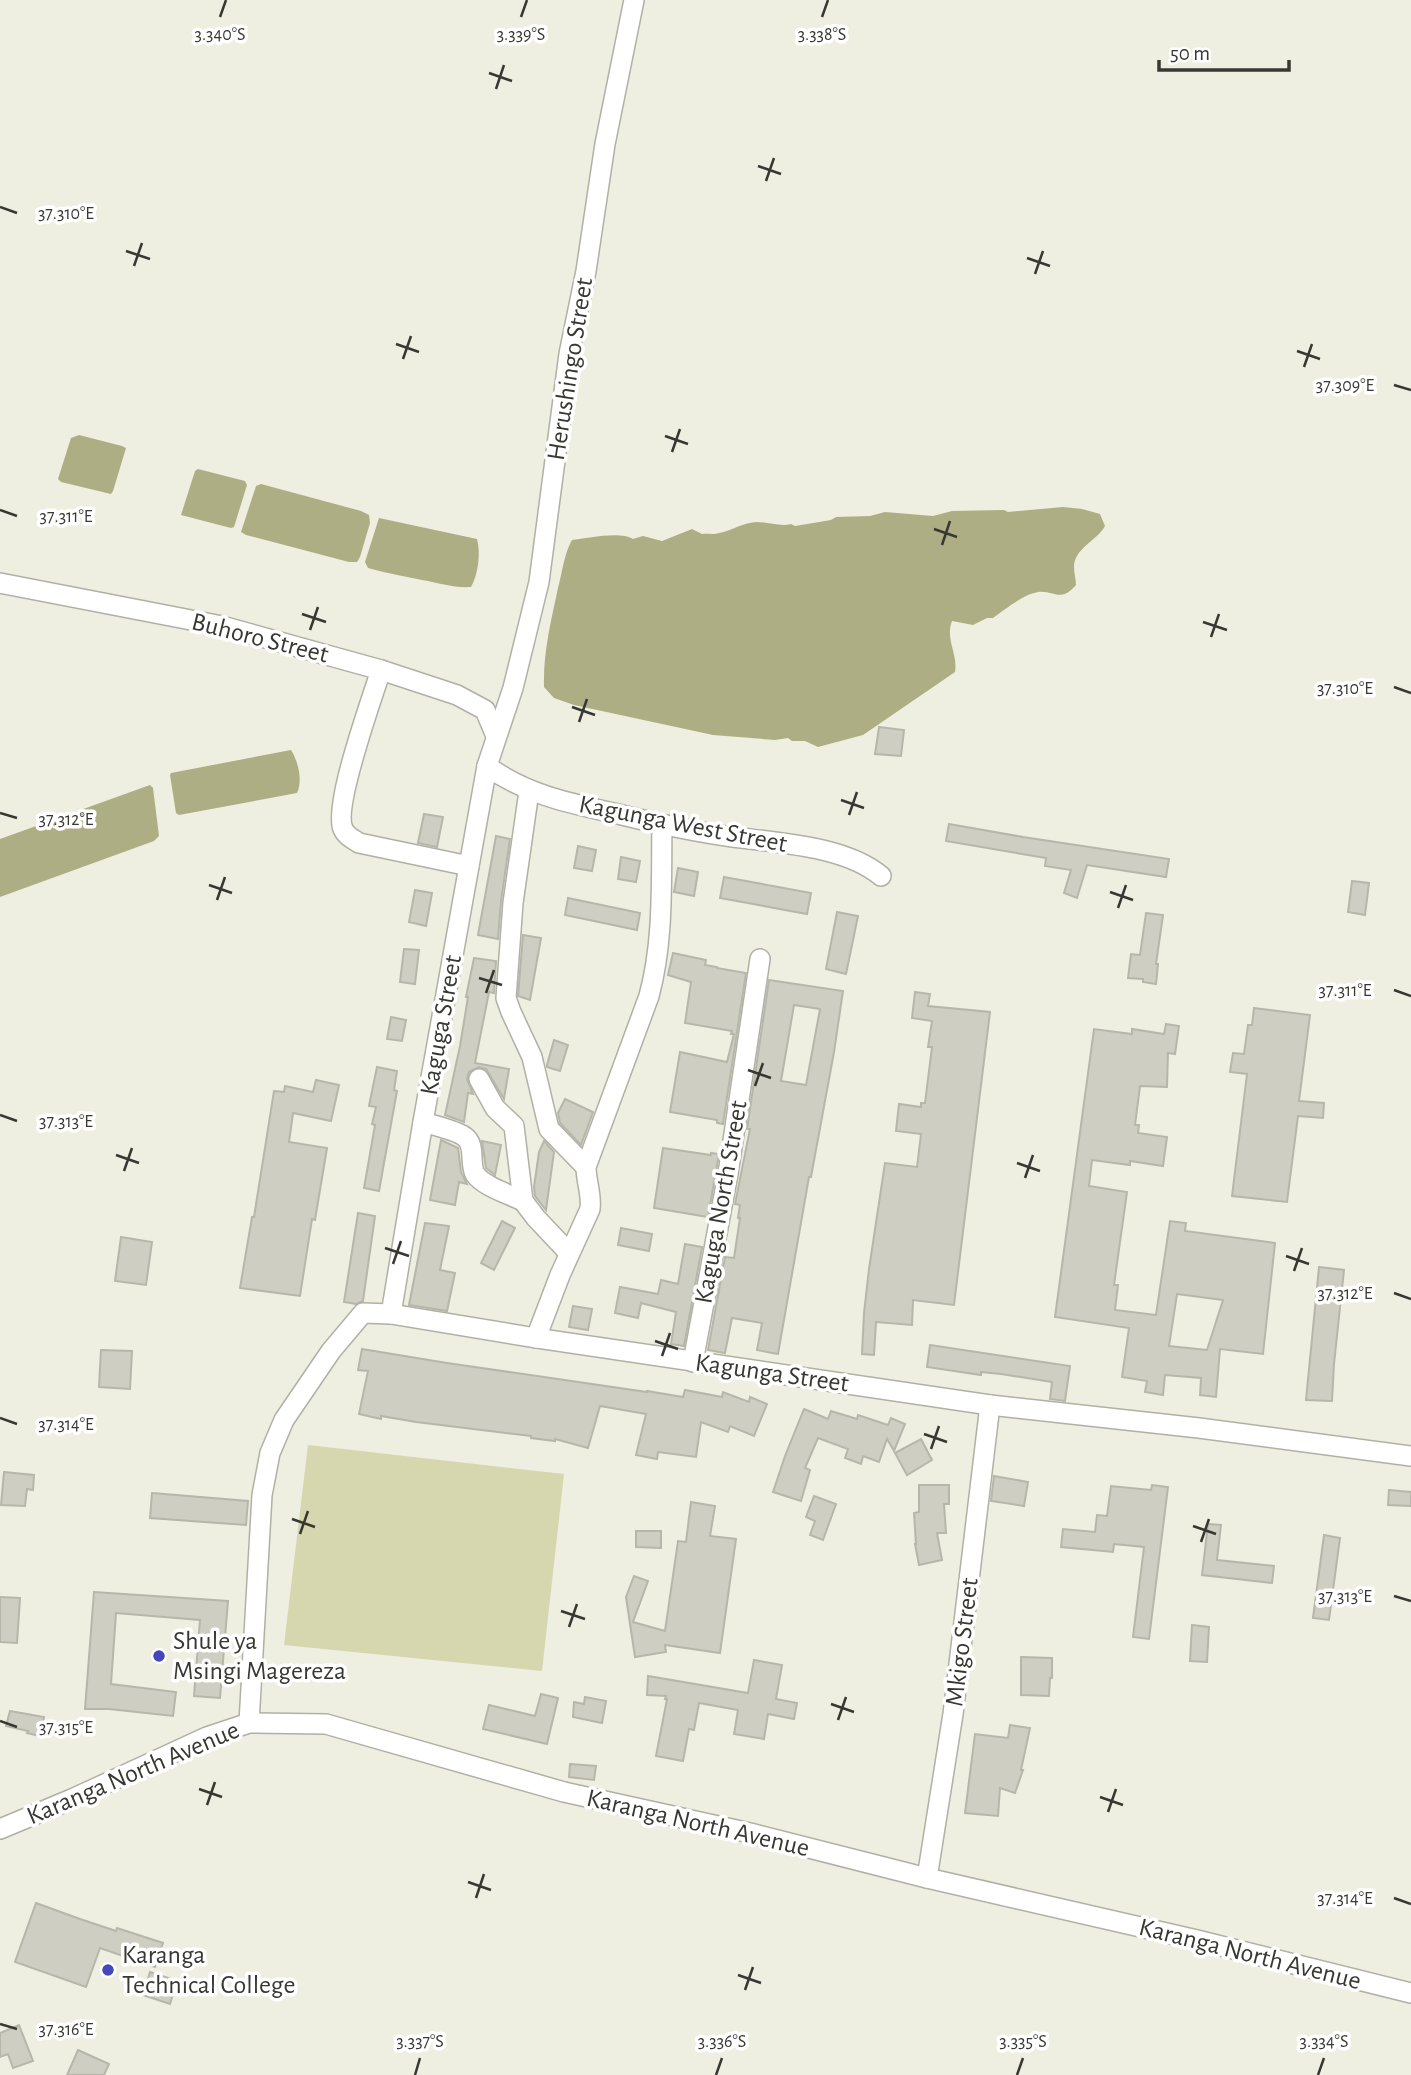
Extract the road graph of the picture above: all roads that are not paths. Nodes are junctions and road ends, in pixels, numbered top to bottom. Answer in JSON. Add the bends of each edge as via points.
{"nodes":[{"id":1,"x":634,"y":0,"type":"edge"},
{"id":2,"x":0,"y":583,"type":"edge"},
{"id":3,"x":381,"y":670,"type":"junction"},
{"id":4,"x":496,"y":736,"type":"junction"},
{"id":5,"x":487,"y":766,"type":"junction"},
{"id":6,"x":529,"y":791,"type":"junction"},
{"id":7,"x":662,"y":824,"type":"junction"},
{"id":8,"x":469,"y":866,"type":"junction"},
{"id":9,"x":881,"y":876,"type":"dead end"},
{"id":10,"x":760,"y":959,"type":"dead end"},
{"id":11,"x":479,"y":1079,"type":"dead end"},
{"id":12,"x":423,"y":1122,"type":"junction"},
{"id":13,"x":586,"y":1167,"type":"junction"},
{"id":14,"x":523,"y":1201,"type":"junction"},
{"id":15,"x":569,"y":1253,"type":"junction"},
{"id":16,"x":391,"y":1314,"type":"junction"},
{"id":17,"x":536,"y":1338,"type":"junction"},
{"id":18,"x":693,"y":1362,"type":"junction"},
{"id":19,"x":990,"y":1405,"type":"junction"},
{"id":20,"x":1411,"y":1456,"type":"edge"},
{"id":21,"x":248,"y":1723,"type":"junction"},
{"id":22,"x":0,"y":1829,"type":"edge"},
{"id":23,"x":927,"y":1878,"type":"junction"},
{"id":24,"x":1411,"y":1993,"type":"edge"}],
"edges":[{"from":1,"to":4,"type":"street","name":"Herushingo Street","via":[[569,354],[539,582]]},
{"from":2,"to":3,"type":"street","name":"Buhoro Street","via":[[222,626]]},
{"from":3,"to":4,"type":"street","name":"Buhoro Street","via":[[457,695],[485,710]]},
{"from":3,"to":8,"type":"street","via":[[345,793],[342,827],[359,843]]},
{"from":4,"to":5,"type":"street","name":"Kaguga Street"},
{"from":5,"to":6,"type":"street","name":"Kagunga West Street"},
{"from":5,"to":8,"type":"street","name":"Kaguga Street"},
{"from":6,"to":7,"type":"street","name":"Kagunga West Street"},
{"from":6,"to":13,"type":"street","via":[[513,902],[506,998],[532,1057],[549,1129]]},
{"from":7,"to":9,"type":"street","name":"Kagunga West Street","via":[[840,854],[870,866]]},
{"from":7,"to":13,"type":"street","via":[[656,970]]},
{"from":8,"to":12,"type":"street","name":"Kaguga Street"},
{"from":10,"to":18,"type":"street","name":"Kaguga North Street","via":[[728,1174]]},
{"from":11,"to":14,"type":"street","via":[[495,1108],[514,1126]]},
{"from":12,"to":14,"type":"street","via":[[466,1137],[476,1176]]},
{"from":12,"to":16,"type":"street","name":"Kaguga Street"},
{"from":13,"to":15,"type":"street","via":[[590,1209]]},
{"from":14,"to":15,"type":"street"},
{"from":15,"to":17,"type":"street"},
{"from":16,"to":17,"type":"street","name":"Kagunga Street"},
{"from":16,"to":21,"type":"street","name":"Kagunga Street","via":[[363,1313],[345,1332],[285,1419],[270,1452],[262,1495]]},
{"from":17,"to":18,"type":"street","name":"Kagunga Street"},
{"from":18,"to":19,"type":"street","name":"Kagunga Street"},
{"from":19,"to":20,"type":"street","name":"Kagunga Street"},
{"from":19,"to":23,"type":"street","name":"Mkigo Street","via":[[953,1714]]},
{"from":21,"to":22,"type":"street","name":"Karanga North Avenue"},
{"from":21,"to":23,"type":"street","name":"Karanga North Avenue","via":[[326,1724],[564,1792]]},
{"from":23,"to":24,"type":"street","name":"Karanga North Avenue"}]}
